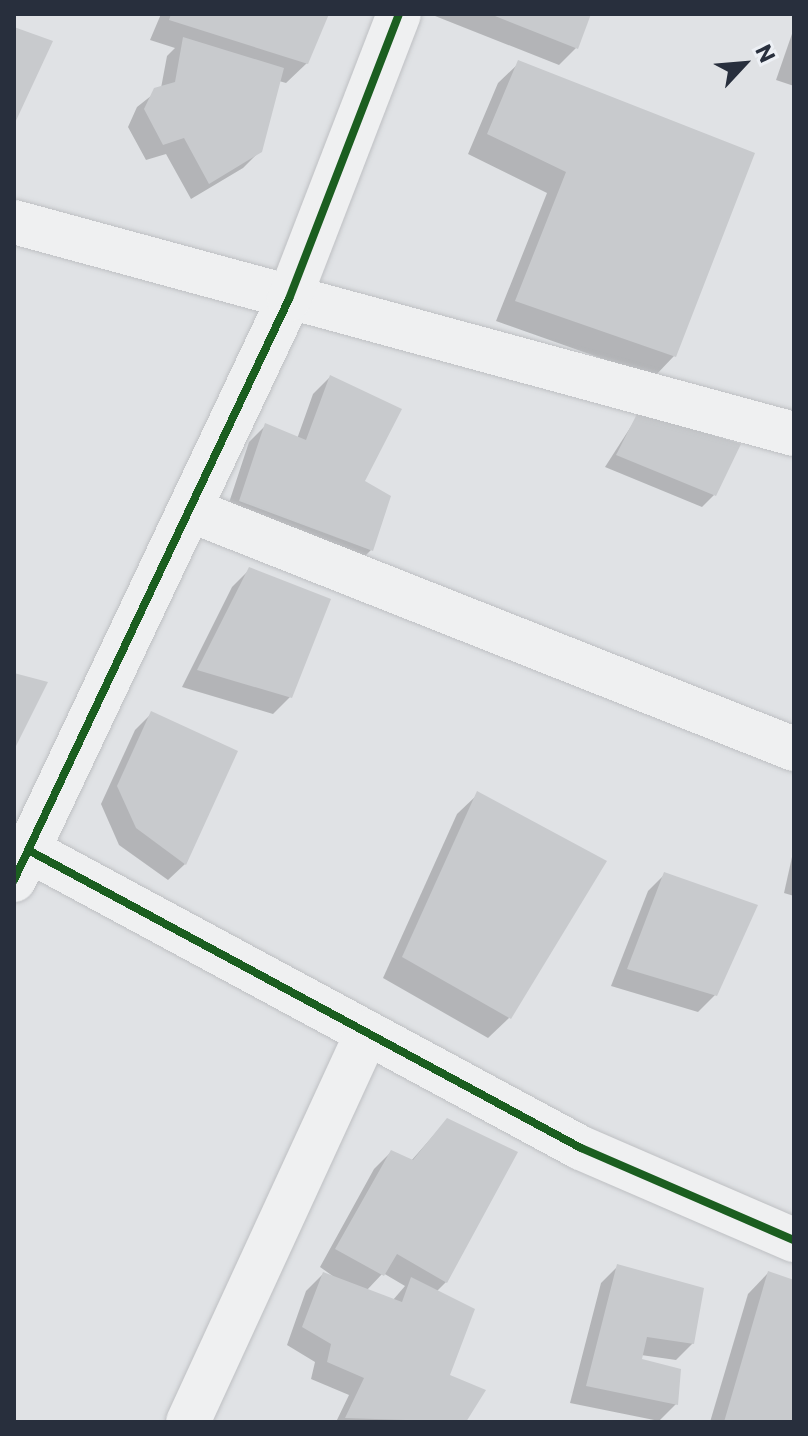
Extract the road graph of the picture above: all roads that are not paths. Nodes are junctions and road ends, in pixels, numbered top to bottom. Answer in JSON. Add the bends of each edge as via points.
{"nodes":[{"id":1,"x":399,"y":14,"type":"edge"},
{"id":2,"x":14,"y":222,"type":"edge"},
{"id":3,"x":289,"y":299,"type":"junction"},
{"id":4,"x":794,"y":434,"type":"edge"},
{"id":5,"x":190,"y":510,"type":"junction"},
{"id":6,"x":794,"y":749,"type":"edge"},
{"id":7,"x":22,"y":866,"type":"edge"},
{"id":8,"x":367,"y":1033,"type":"junction"},
{"id":9,"x":794,"y":1240,"type":"edge"},
{"id":10,"x":188,"y":1422,"type":"edge"}],
"edges":[{"from":1,"to":3,"type":"street"},
{"from":2,"to":3,"type":"street"},
{"from":3,"to":4,"type":"street"},
{"from":3,"to":5,"type":"street"},
{"from":5,"to":6,"type":"street"},
{"from":5,"to":7,"type":"street"},
{"from":7,"to":8,"type":"street"},
{"from":8,"to":9,"type":"street","via":[[581,1148]]},
{"from":8,"to":10,"type":"street"}]}
